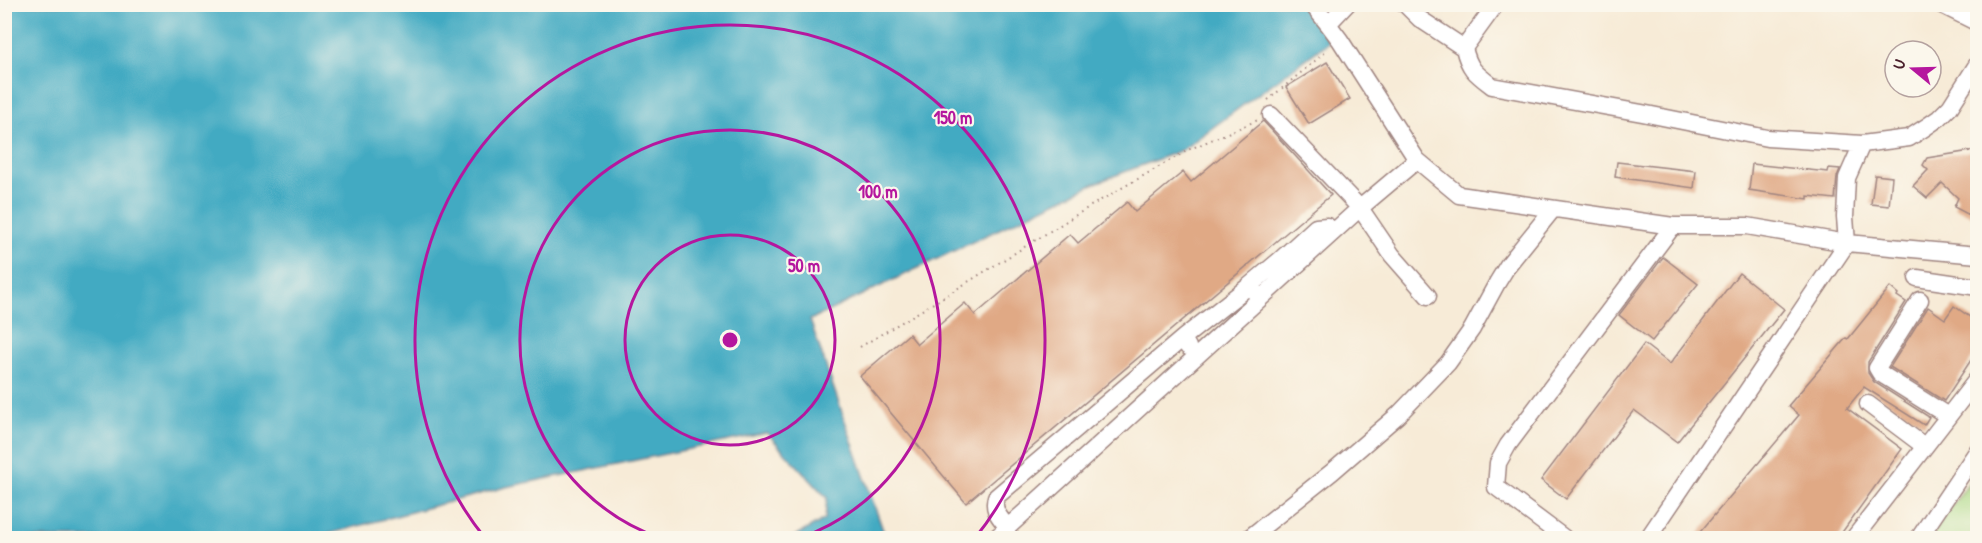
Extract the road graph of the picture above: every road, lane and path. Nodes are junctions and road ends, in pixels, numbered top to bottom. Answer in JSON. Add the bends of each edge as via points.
{"nodes":[{"id":1,"x":1312,"y":4,"type":"edge"},
{"id":2,"x":1347,"y":4,"type":"edge"},
{"id":3,"x":1405,"y":4,"type":"edge"},
{"id":4,"x":1496,"y":4,"type":"edge"},
{"id":5,"x":1940,"y":4,"type":"edge"},
{"id":6,"x":1977,"y":23,"type":"edge"},
{"id":7,"x":1328,"y":24,"type":"junction"},
{"id":8,"x":1340,"y":40,"type":"junction"},
{"id":9,"x":1464,"y":48,"type":"junction"},
{"id":10,"x":1977,"y":63,"type":"edge"},
{"id":11,"x":1271,"y":115,"type":"junction"},
{"id":12,"x":1862,"y":144,"type":"junction"},
{"id":13,"x":1417,"y":160,"type":"junction"},
{"id":14,"x":1360,"y":208,"type":"junction"},
{"id":15,"x":1553,"y":209,"type":"junction"},
{"id":16,"x":1673,"y":226,"type":"junction"},
{"id":17,"x":1847,"y":243,"type":"junction"},
{"id":18,"x":1977,"y":255,"type":"edge"},
{"id":19,"x":1917,"y":279,"type":"dead end"},
{"id":20,"x":1977,"y":287,"type":"edge"},
{"id":21,"x":1255,"y":292,"type":"junction"},
{"id":22,"x":1428,"y":296,"type":"dead end"},
{"id":23,"x":1920,"y":300,"type":"dead end"},
{"id":24,"x":1183,"y":338,"type":"junction"},
{"id":25,"x":860,"y":347,"type":"dead end"},
{"id":26,"x":1195,"y":358,"type":"junction"},
{"id":27,"x":1152,"y":365,"type":"junction"},
{"id":28,"x":1977,"y":378,"type":"edge"},
{"id":29,"x":1167,"y":383,"type":"junction"},
{"id":30,"x":1868,"y":404,"type":"dead end"},
{"id":31,"x":1948,"y":416,"type":"junction"},
{"id":32,"x":1086,"y":421,"type":"junction"},
{"id":33,"x":1103,"y":442,"type":"junction"},
{"id":34,"x":1924,"y":446,"type":"junction"},
{"id":35,"x":1054,"y":448,"type":"junction"},
{"id":36,"x":1977,"y":450,"type":"edge"},
{"id":37,"x":1072,"y":470,"type":"junction"},
{"id":38,"x":1002,"y":533,"type":"edge"},
{"id":39,"x":1249,"y":538,"type":"edge"},
{"id":40,"x":1564,"y":538,"type":"edge"},
{"id":41,"x":1648,"y":538,"type":"edge"},
{"id":42,"x":1854,"y":538,"type":"edge"},
{"id":43,"x":1919,"y":538,"type":"edge"}],
"edges":[{"from":1,"to":7,"type":"lane"},
{"from":2,"to":7,"type":"lane"},
{"from":3,"to":9,"type":"lane","via":[[1420,19]]},
{"from":4,"to":9,"type":"lane"},
{"from":5,"to":6,"type":"lane"},
{"from":7,"to":8,"type":"lane"},
{"from":8,"to":11,"type":"path","via":[[1266,102],[1264,107]]},
{"from":8,"to":13,"type":"lane"},
{"from":9,"to":12,"type":"lane","via":[[1468,63],[1492,86],[1767,138]]},
{"from":10,"to":12,"type":"lane","via":[[1939,118],[1909,138]]},
{"from":11,"to":14,"type":"lane"},
{"from":11,"to":25,"type":"path","via":[[1190,149]]},
{"from":12,"to":17,"type":"lane","via":[[1847,178]]},
{"from":13,"to":14,"type":"lane"},
{"from":13,"to":15,"type":"lane","via":[[1459,195]]},
{"from":14,"to":21,"type":"lane"},
{"from":14,"to":22,"type":"lane","via":[[1392,255]]},
{"from":15,"to":16,"type":"lane"},
{"from":15,"to":39,"type":"lane","via":[[1509,265],[1448,363],[1398,415]]},
{"from":16,"to":17,"type":"lane","via":[[1747,226]]},
{"from":16,"to":40,"type":"lane","via":[[1498,463],[1496,487]]},
{"from":17,"to":18,"type":"lane"},
{"from":17,"to":41,"type":"lane"},
{"from":19,"to":20,"type":"lane"},
{"from":21,"to":24,"type":"lane"},
{"from":21,"to":26,"type":"lane"},
{"from":23,"to":31,"type":"lane","via":[[1878,370]]},
{"from":24,"to":26,"type":"lane"},
{"from":24,"to":27,"type":"lane"},
{"from":26,"to":29,"type":"lane"},
{"from":27,"to":29,"type":"lane"},
{"from":27,"to":32,"type":"lane"},
{"from":28,"to":31,"type":"lane"},
{"from":29,"to":33,"type":"lane"},
{"from":30,"to":34,"type":"lane"},
{"from":31,"to":34,"type":"lane"},
{"from":32,"to":33,"type":"lane"},
{"from":32,"to":35,"type":"lane"},
{"from":33,"to":37,"type":"lane"},
{"from":34,"to":42,"type":"lane"},
{"from":35,"to":37,"type":"lane"},
{"from":35,"to":38,"type":"lane","via":[[996,498],[994,505]]},
{"from":36,"to":43,"type":"lane"},
{"from":37,"to":38,"type":"lane"}]}
